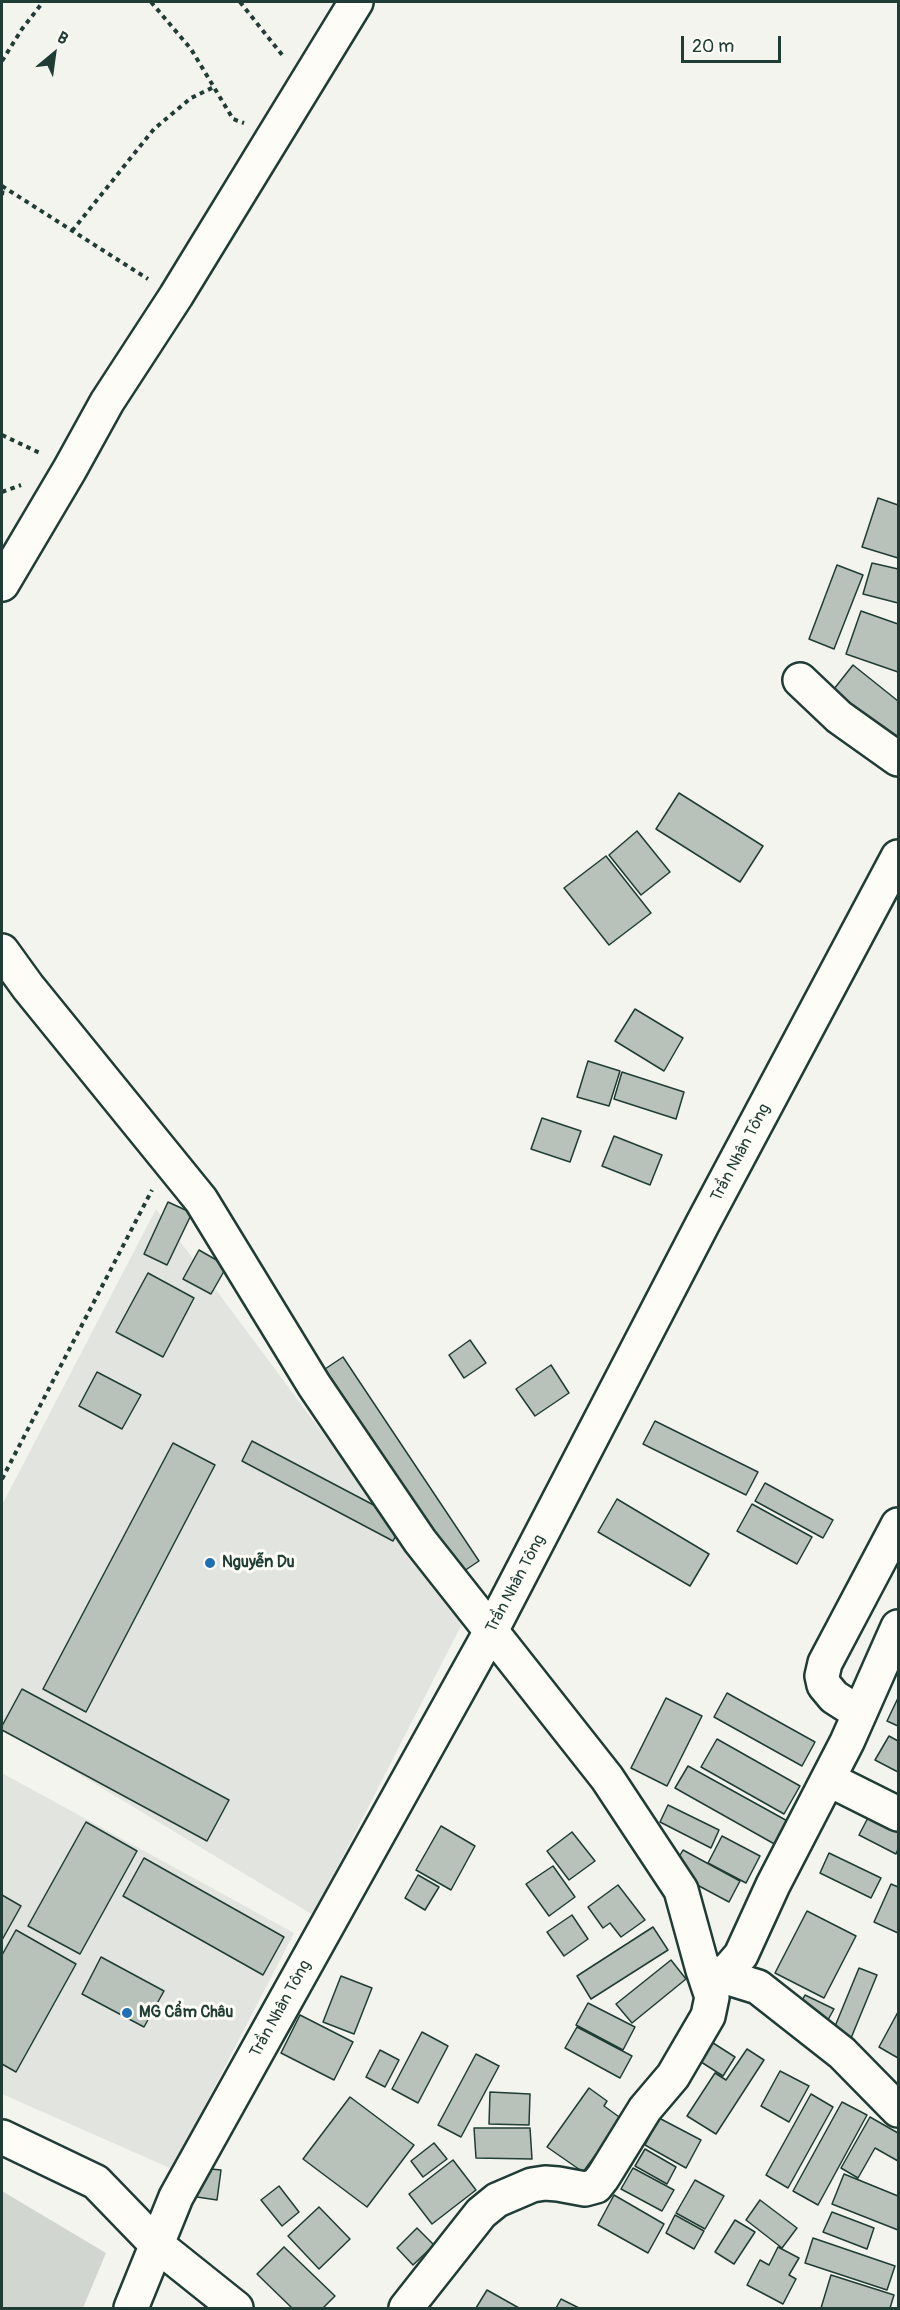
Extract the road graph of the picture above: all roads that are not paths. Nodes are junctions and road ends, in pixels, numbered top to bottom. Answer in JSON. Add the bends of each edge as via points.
{"nodes":[{"id":1,"x":356,"y":2,"type":"edge"},
{"id":2,"x":2,"y":584,"type":"edge"},
{"id":3,"x":800,"y":680,"type":"dead end"},
{"id":4,"x":898,"y":759,"type":"edge"},
{"id":5,"x":898,"y":857,"type":"edge"},
{"id":6,"x":2,"y":951,"type":"edge"},
{"id":7,"x":898,"y":1525,"type":"edge"},
{"id":8,"x":898,"y":1628,"type":"edge"},
{"id":9,"x":490,"y":1633,"type":"junction"},
{"id":10,"x":860,"y":1713,"type":"junction"},
{"id":11,"x":828,"y":1779,"type":"junction"},
{"id":12,"x":898,"y":1814,"type":"edge"},
{"id":13,"x":703,"y":1970,"type":"junction"},
{"id":14,"x":898,"y":2110,"type":"edge"},
{"id":15,"x":2,"y":2137,"type":"edge"},
{"id":16,"x":156,"y":2244,"type":"junction"},
{"id":17,"x":131,"y":2308,"type":"edge"},
{"id":18,"x":236,"y":2308,"type":"edge"},
{"id":19,"x":406,"y":2308,"type":"edge"}],
"edges":[{"from":1,"to":2,"type":"street","via":[[107,402]]},
{"from":3,"to":4,"type":"street","via":[[838,717]]},
{"from":5,"to":9,"type":"street","name":"Trần Nhân Tông"},
{"from":6,"to":9,"type":"street","via":[[201,1200],[314,1385],[413,1532]]},
{"from":7,"to":10,"type":"street","via":[[825,1663],[822,1676],[834,1697]]},
{"from":8,"to":10,"type":"street"},
{"from":9,"to":13,"type":"street","via":[[607,1778],[681,1890]]},
{"from":9,"to":16,"type":"street","name":"Trần Nhân Tông","via":[[176,2197]]},
{"from":10,"to":11,"type":"street"},
{"from":11,"to":12,"type":"street"},
{"from":11,"to":13,"type":"street","via":[[741,1955],[723,1976]]},
{"from":13,"to":14,"type":"street","via":[[758,1987],[842,2054]]},
{"from":13,"to":19,"type":"street","via":[[712,1997],[708,2016],[673,2076],[645,2109],[596,2186],[585,2189],[538,2184],[497,2200],[481,2213]]},
{"from":15,"to":16,"type":"street","via":[[96,2182]]},
{"from":16,"to":17,"type":"street","name":"Trần Nhân Tông"},
{"from":16,"to":18,"type":"street"}]}
